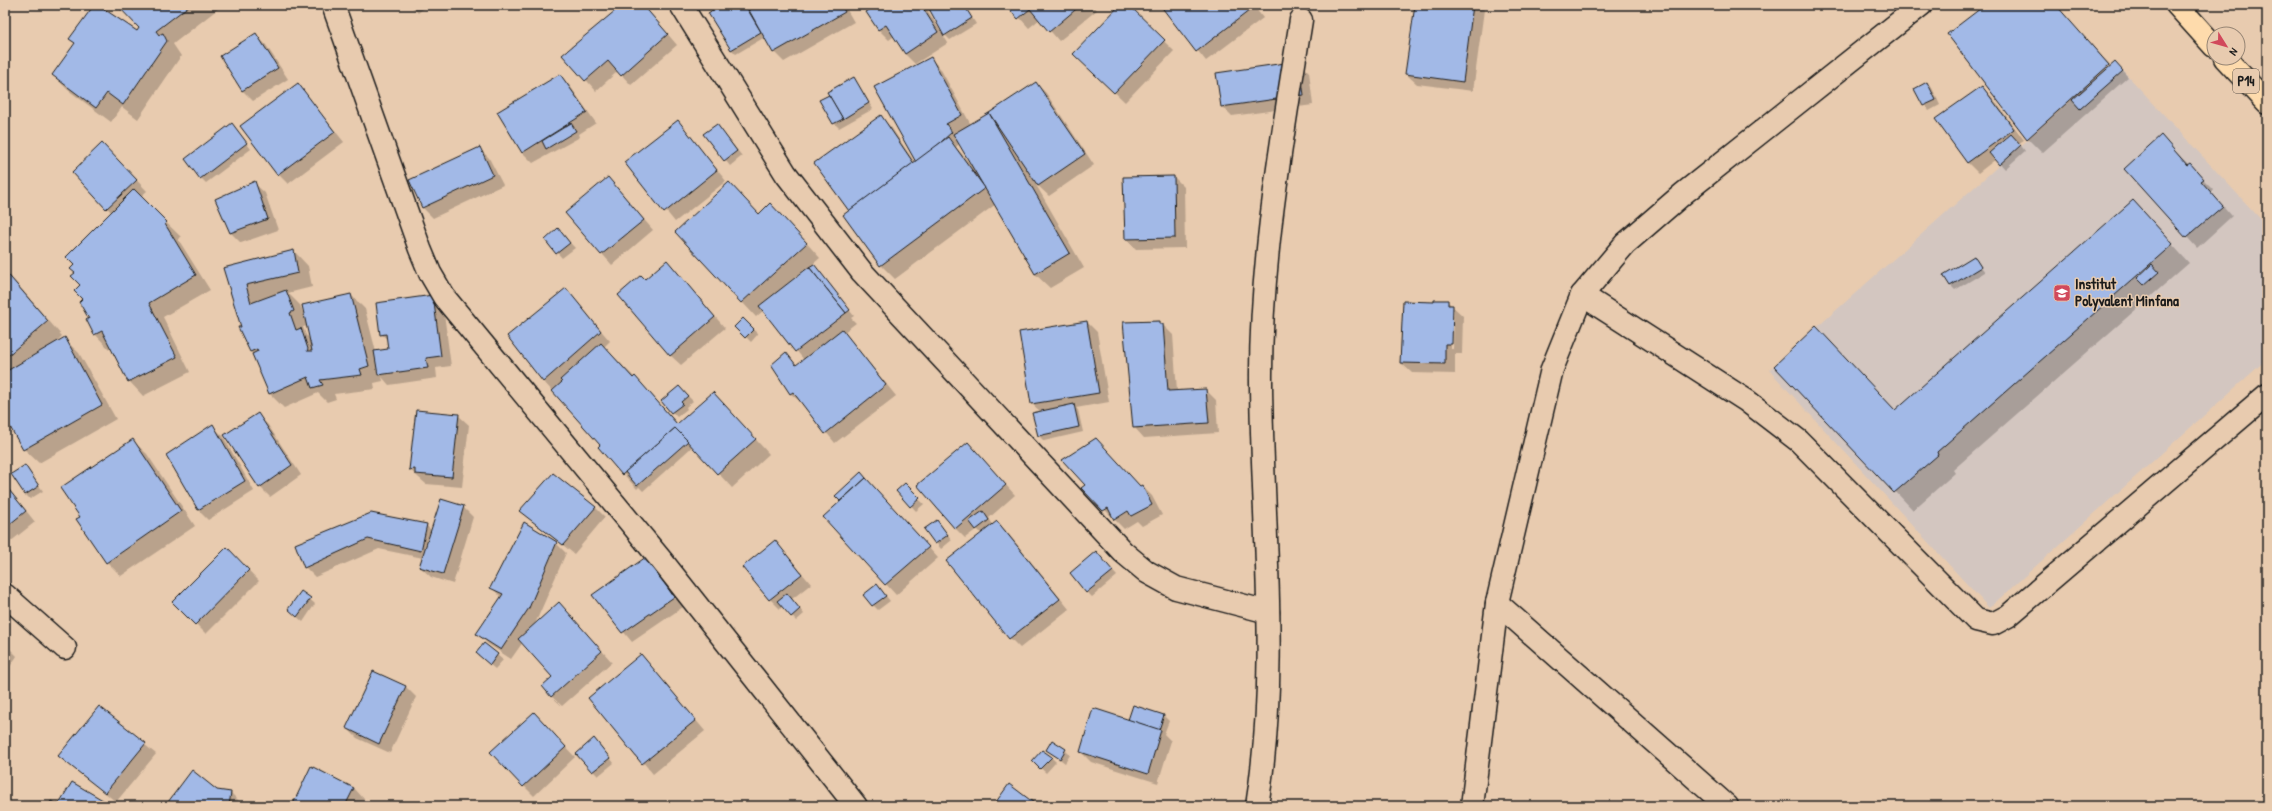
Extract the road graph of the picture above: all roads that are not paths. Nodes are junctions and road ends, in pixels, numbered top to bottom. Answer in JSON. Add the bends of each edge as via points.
{"nodes":[{"id":1,"x":333,"y":5,"type":"edge"},
{"id":2,"x":681,"y":5,"type":"edge"},
{"id":3,"x":1921,"y":5,"type":"edge"},
{"id":4,"x":2176,"y":5,"type":"edge"},
{"id":5,"x":1301,"y":20,"type":"dead end"},
{"id":6,"x":2206,"y":37,"type":"edge"},
{"id":7,"x":2232,"y":66,"type":"edge"},
{"id":8,"x":2267,"y":103,"type":"edge"},
{"id":9,"x":1582,"y":295,"type":"junction"},
{"id":10,"x":2267,"y":395,"type":"edge"},
{"id":11,"x":5,"y":595,"type":"edge"},
{"id":12,"x":1498,"y":602,"type":"junction"},
{"id":13,"x":1268,"y":612,"type":"junction"},
{"id":14,"x":65,"y":648,"type":"dead end"},
{"id":15,"x":856,"y":806,"type":"edge"},
{"id":16,"x":1257,"y":806,"type":"edge"},
{"id":17,"x":1472,"y":806,"type":"edge"},
{"id":18,"x":1727,"y":806,"type":"edge"}],
"edges":[{"from":1,"to":15,"type":"street","via":[[420,249],[444,297],[662,561]]},
{"from":2,"to":13,"type":"street","via":[[786,174],[862,272],[1123,552],[1146,572],[1176,588]]},
{"from":3,"to":9,"type":"street","via":[[1684,193],[1625,244]]},
{"from":4,"to":6,"type":"main road"},
{"from":5,"to":13,"type":"street","via":[[1273,201],[1265,290],[1261,381]]},
{"from":7,"to":8,"type":"main road","number":"P14"},
{"from":9,"to":10,"type":"street","via":[[1742,397],[1799,442],[1976,620],[1993,624],[2008,616]]},
{"from":9,"to":12,"type":"street","via":[[1552,369]]},
{"from":11,"to":14,"type":"street"},
{"from":12,"to":17,"type":"street"},
{"from":12,"to":18,"type":"street"},
{"from":13,"to":16,"type":"street","via":[[1268,697],[1264,761]]}]}
